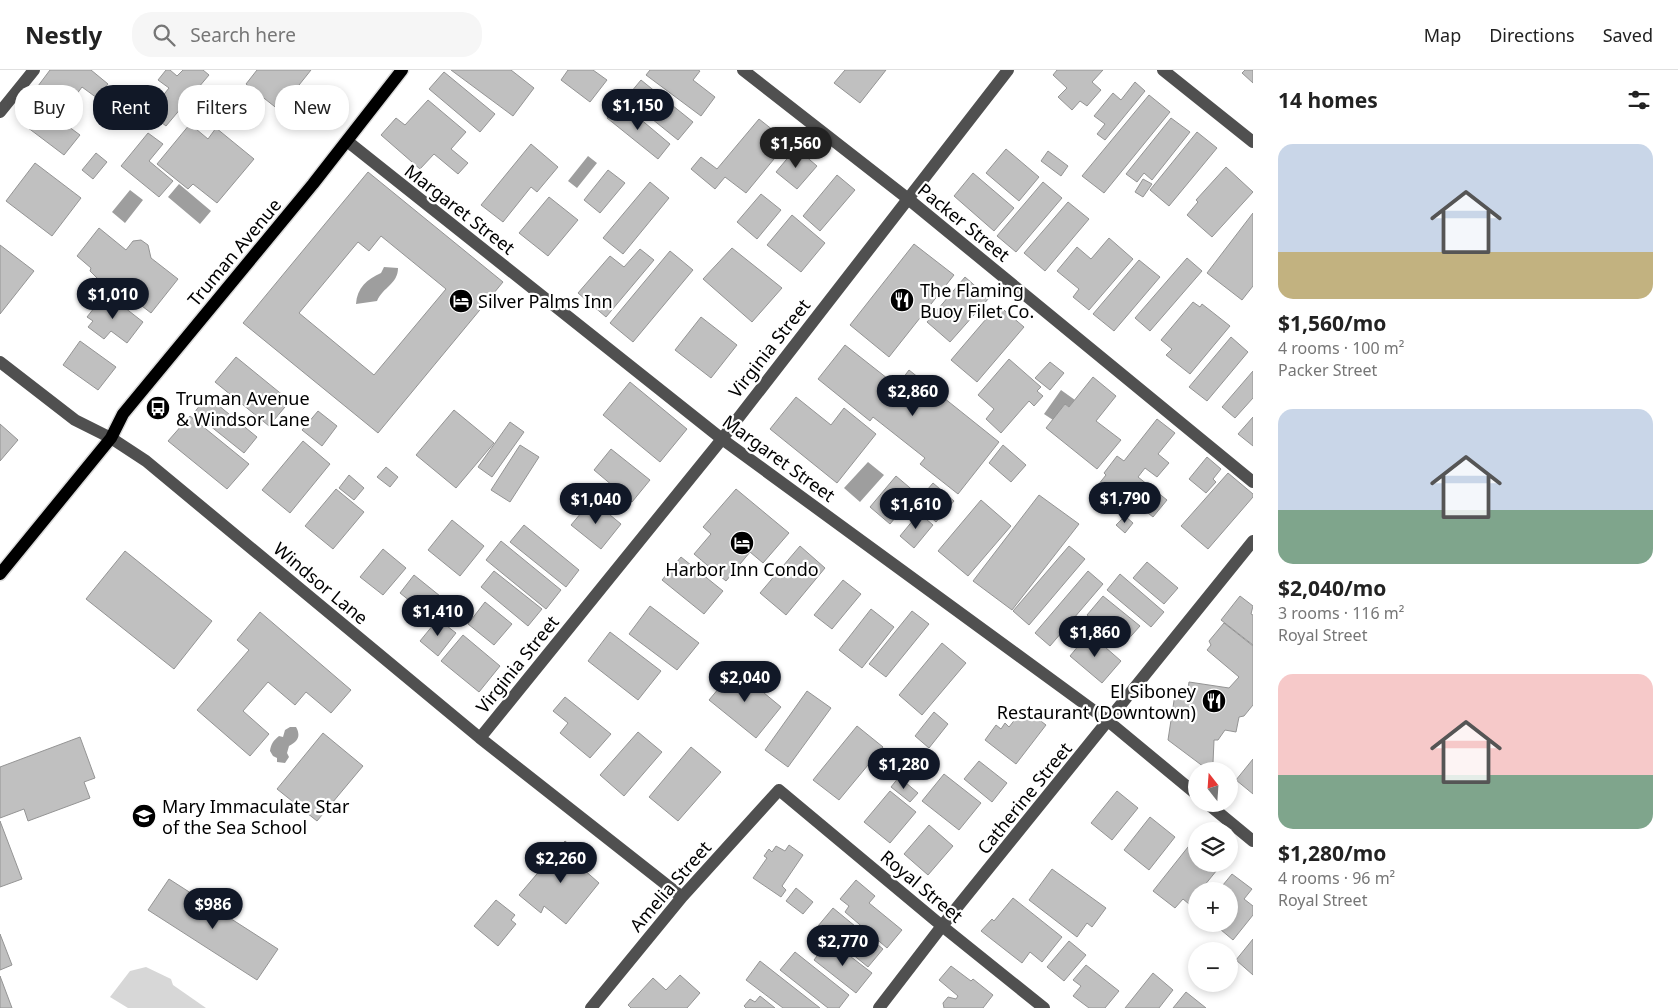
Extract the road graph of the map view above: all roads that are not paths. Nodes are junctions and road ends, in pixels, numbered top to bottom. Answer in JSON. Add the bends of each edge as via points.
{"nodes":[{"id":1,"x":34,"y":70,"type":"edge"},
{"id":2,"x":402,"y":70,"type":"edge"},
{"id":3,"x":743,"y":70,"type":"edge"},
{"id":4,"x":1008,"y":70,"type":"edge"},
{"id":5,"x":1163,"y":70,"type":"edge"},
{"id":6,"x":0,"y":112,"type":"edge"},
{"id":7,"x":347,"y":141,"type":"junction"},
{"id":8,"x":1253,"y":142,"type":"edge"},
{"id":9,"x":907,"y":198,"type":"junction"},
{"id":10,"x":0,"y":362,"type":"edge"},
{"id":11,"x":111,"y":438,"type":"junction"},
{"id":12,"x":722,"y":439,"type":"junction"},
{"id":13,"x":1253,"y":482,"type":"edge"},
{"id":14,"x":1253,"y":541,"type":"edge"},
{"id":15,"x":0,"y":574,"type":"edge"},
{"id":16,"x":1108,"y":721,"type":"junction"},
{"id":17,"x":480,"y":738,"type":"junction"},
{"id":18,"x":1188,"y":787,"type":"edge"},
{"id":19,"x":780,"y":790,"type":"joint"},
{"id":20,"x":1218,"y":812,"type":"edge"},
{"id":21,"x":1253,"y":841,"type":"edge"},
{"id":22,"x":682,"y":897,"type":"junction"},
{"id":23,"x":942,"y":926,"type":"junction"},
{"id":24,"x":594,"y":1007,"type":"edge"},
{"id":25,"x":879,"y":1008,"type":"edge"},
{"id":26,"x":1044,"y":1008,"type":"edge"}],
"edges":[{"from":1,"to":6,"type":"street"},
{"from":2,"to":7,"type":"main road","name":"Truman Avenue"},
{"from":3,"to":9,"type":"street","name":"Packer Street"},
{"from":4,"to":9,"type":"street","name":"Virginia Street"},
{"from":5,"to":8,"type":"street"},
{"from":7,"to":11,"type":"main road","name":"Truman Avenue","via":[[123,414]]},
{"from":7,"to":12,"type":"street","name":"Margaret Street"},
{"from":9,"to":12,"type":"street","name":"Virginia Street"},
{"from":9,"to":13,"type":"street","name":"Packer Street"},
{"from":10,"to":11,"type":"street","name":"Windsor Lane","via":[[75,420]]},
{"from":11,"to":15,"type":"main road","name":"Truman Avenue"},
{"from":11,"to":17,"type":"street","name":"Windsor Lane","via":[[146,461]]},
{"from":12,"to":16,"type":"street","name":"Margaret Street"},
{"from":12,"to":17,"type":"street","name":"Virginia Street"},
{"from":14,"to":16,"type":"street","name":"Catherine Street"},
{"from":16,"to":18,"type":"street","name":"Margaret Street"},
{"from":16,"to":23,"type":"street","name":"Catherine Street"},
{"from":17,"to":22,"type":"street","name":"Windsor Lane"},
{"from":19,"to":22,"type":"street","name":"Amelia Street"},
{"from":19,"to":23,"type":"street","name":"Royal Street"},
{"from":20,"to":21,"type":"street"},
{"from":22,"to":24,"type":"street","name":"Amelia Street"},
{"from":23,"to":25,"type":"street","name":"Catherine Street"},
{"from":23,"to":26,"type":"street","name":"Royal Street"}]}
